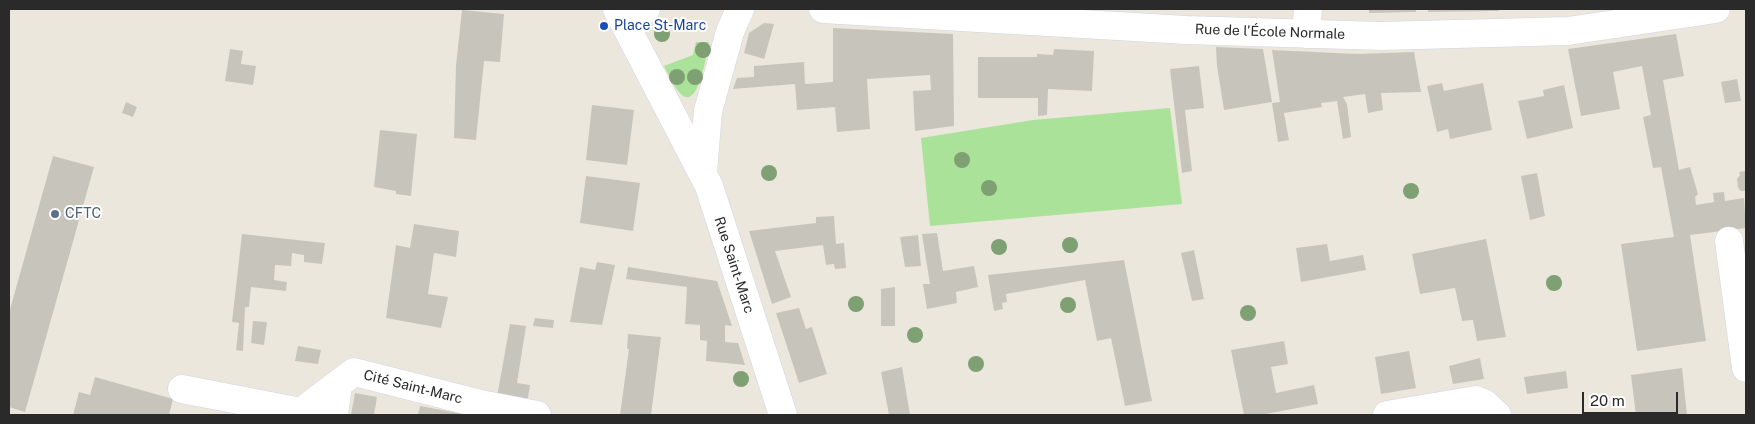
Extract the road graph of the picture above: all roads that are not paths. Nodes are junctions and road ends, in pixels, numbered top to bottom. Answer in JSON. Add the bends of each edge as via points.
{"nodes":[{"id":1,"x":646,"y":9,"type":"edge"},
{"id":2,"x":740,"y":9,"type":"edge"},
{"id":3,"x":823,"y":9,"type":"edge"},
{"id":4,"x":1716,"y":9,"type":"edge"},
{"id":5,"x":623,"y":20,"type":"edge"},
{"id":6,"x":1307,"y":21,"type":"edge"},
{"id":7,"x":708,"y":111,"type":"junction"},
{"id":8,"x":674,"y":119,"type":"junction"},
{"id":9,"x":703,"y":172,"type":"junction"},
{"id":10,"x":1729,"y":241,"type":"dead end"},
{"id":11,"x":1746,"y":368,"type":"edge"},
{"id":12,"x":338,"y":384,"type":"junction"},
{"id":13,"x":182,"y":389,"type":"dead end"},
{"id":14,"x":334,"y":415,"type":"edge"},
{"id":15,"x":537,"y":415,"type":"edge"},
{"id":16,"x":783,"y":415,"type":"edge"},
{"id":17,"x":1387,"y":415,"type":"edge"},
{"id":18,"x":1497,"y":415,"type":"edge"}],
"edges":[{"from":1,"to":5,"type":"street","via":[[636,17]]},
{"from":2,"to":7,"type":"street","via":[[730,32]]},
{"from":3,"to":6,"type":"street","name":"Rue de l'École Normale","via":[[1186,30]]},
{"from":4,"to":6,"type":"street","name":"Rue de l'École Normale","via":[[1568,31],[1382,36]]},
{"from":5,"to":8,"type":"street","name":"Rue Saint-Marc"},
{"from":7,"to":8,"type":"street"},
{"from":7,"to":9,"type":"street"},
{"from":8,"to":9,"type":"street","name":"Rue Saint-Marc"},
{"from":9,"to":16,"type":"street","name":"Rue Saint-Marc"},
{"from":10,"to":11,"type":"street"},
{"from":12,"to":13,"type":"street","name":"Cité Saint-Marc","via":[[301,412]]},
{"from":12,"to":14,"type":"street"},
{"from":12,"to":15,"type":"street","name":"Cité Saint-Marc","via":[[354,372]]},
{"from":17,"to":18,"type":"street","via":[[1476,400]]}]}
